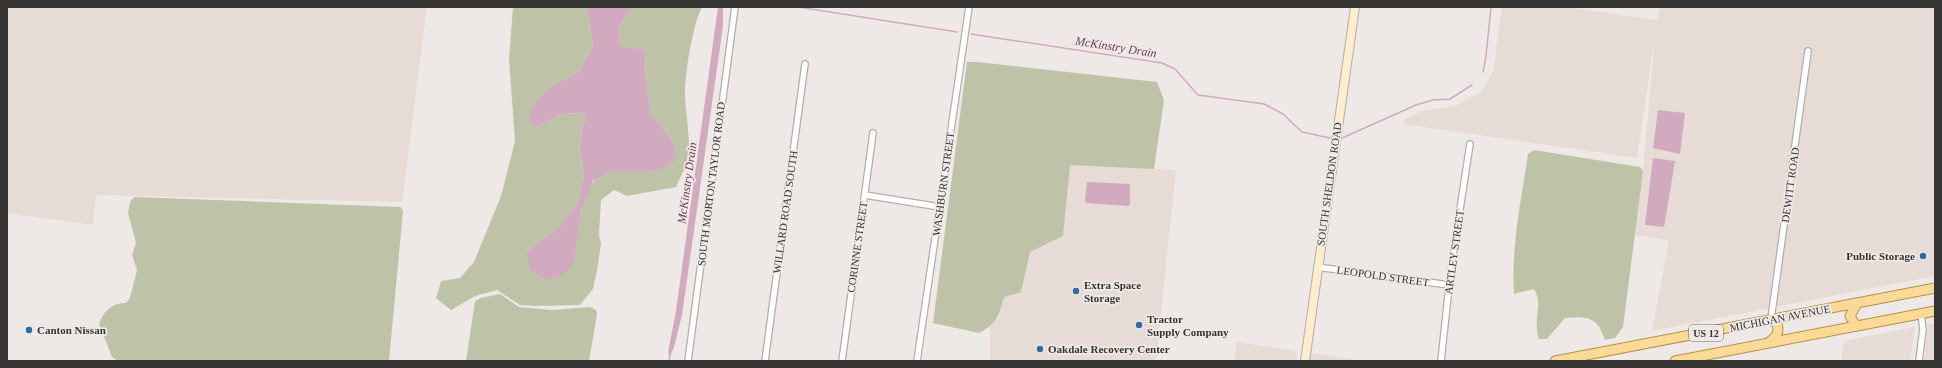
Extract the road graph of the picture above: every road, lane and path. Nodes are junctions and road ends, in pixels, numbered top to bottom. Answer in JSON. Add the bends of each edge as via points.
{"nodes":[{"id":1,"x":735,"y":7,"type":"edge"},
{"id":2,"x":969,"y":7,"type":"edge"},
{"id":3,"x":1354,"y":7,"type":"edge"},
{"id":4,"x":1808,"y":51,"type":"dead end"},
{"id":5,"x":805,"y":64,"type":"dead end"},
{"id":6,"x":873,"y":133,"type":"dead end"},
{"id":7,"x":1470,"y":144,"type":"dead end"},
{"id":8,"x":865,"y":195,"type":"junction"},
{"id":9,"x":940,"y":208,"type":"junction"},
{"id":10,"x":1317,"y":267,"type":"junction"},
{"id":11,"x":1449,"y":285,"type":"junction"},
{"id":12,"x":1935,"y":288,"type":"edge"},
{"id":13,"x":1857,"y":303,"type":"junction"},
{"id":14,"x":1935,"y":311,"type":"edge"},
{"id":15,"x":1921,"y":314,"type":"junction"},
{"id":16,"x":1771,"y":319,"type":"junction"},
{"id":17,"x":1856,"y":326,"type":"junction"},
{"id":18,"x":1769,"y":342,"type":"junction"},
{"id":19,"x":688,"y":361,"type":"edge"},
{"id":20,"x":765,"y":361,"type":"edge"},
{"id":21,"x":842,"y":361,"type":"edge"},
{"id":22,"x":918,"y":361,"type":"edge"},
{"id":23,"x":1305,"y":361,"type":"edge"},
{"id":24,"x":1441,"y":361,"type":"edge"},
{"id":25,"x":1555,"y":361,"type":"edge"},
{"id":26,"x":1675,"y":361,"type":"edge"},
{"id":27,"x":1919,"y":361,"type":"edge"}],
"edges":[{"from":1,"to":19,"type":"street","name":"SOUTH MORTON TAYLOR ROAD"},
{"from":2,"to":9,"type":"street","name":"WASHBURN STREET"},
{"from":3,"to":10,"type":"street","name":"SOUTH SHELDON ROAD"},
{"from":4,"to":16,"type":"street","name":"DEWITT ROAD"},
{"from":5,"to":20,"type":"street","name":"WILLARD ROAD SOUTH"},
{"from":6,"to":8,"type":"street","name":"CORINNE STREET"},
{"from":7,"to":11,"type":"street","name":"ARTLEY STREET"},
{"from":8,"to":9,"type":"street"},
{"from":8,"to":21,"type":"street","name":"CORINNE STREET"},
{"from":9,"to":22,"type":"street","name":"WASHBURN STREET"},
{"from":10,"to":11,"type":"street","name":"LEOPOLD STREET"},
{"from":10,"to":23,"type":"street","name":"SOUTH SHELDON ROAD"},
{"from":11,"to":24,"type":"street","name":"ARTLEY STREET"},
{"from":12,"to":13,"type":"main road","name":"MICHIGAN AVENUE","number":"US 12"},
{"from":13,"to":16,"type":"main road","name":"MICHIGAN AVENUE","number":"US 12"},
{"from":13,"to":17,"type":"main road","via":[[1850,315]]},
{"from":14,"to":15,"type":"main road","name":"MICHIGAN AVENUE","number":"US 12"},
{"from":15,"to":17,"type":"main road","name":"MICHIGAN AVENUE","number":"US 12"},
{"from":15,"to":27,"type":"street","via":[[1923,329]]},
{"from":16,"to":18,"type":"main road","via":[[1777,324],[1778,330],[1775,338]]},
{"from":16,"to":25,"type":"main road","name":"MICHIGAN AVENUE","number":"US 12"},
{"from":17,"to":18,"type":"main road","name":"MICHIGAN AVENUE","number":"US 12"},
{"from":18,"to":26,"type":"main road","name":"MICHIGAN AVENUE","number":"US 12"}]}
